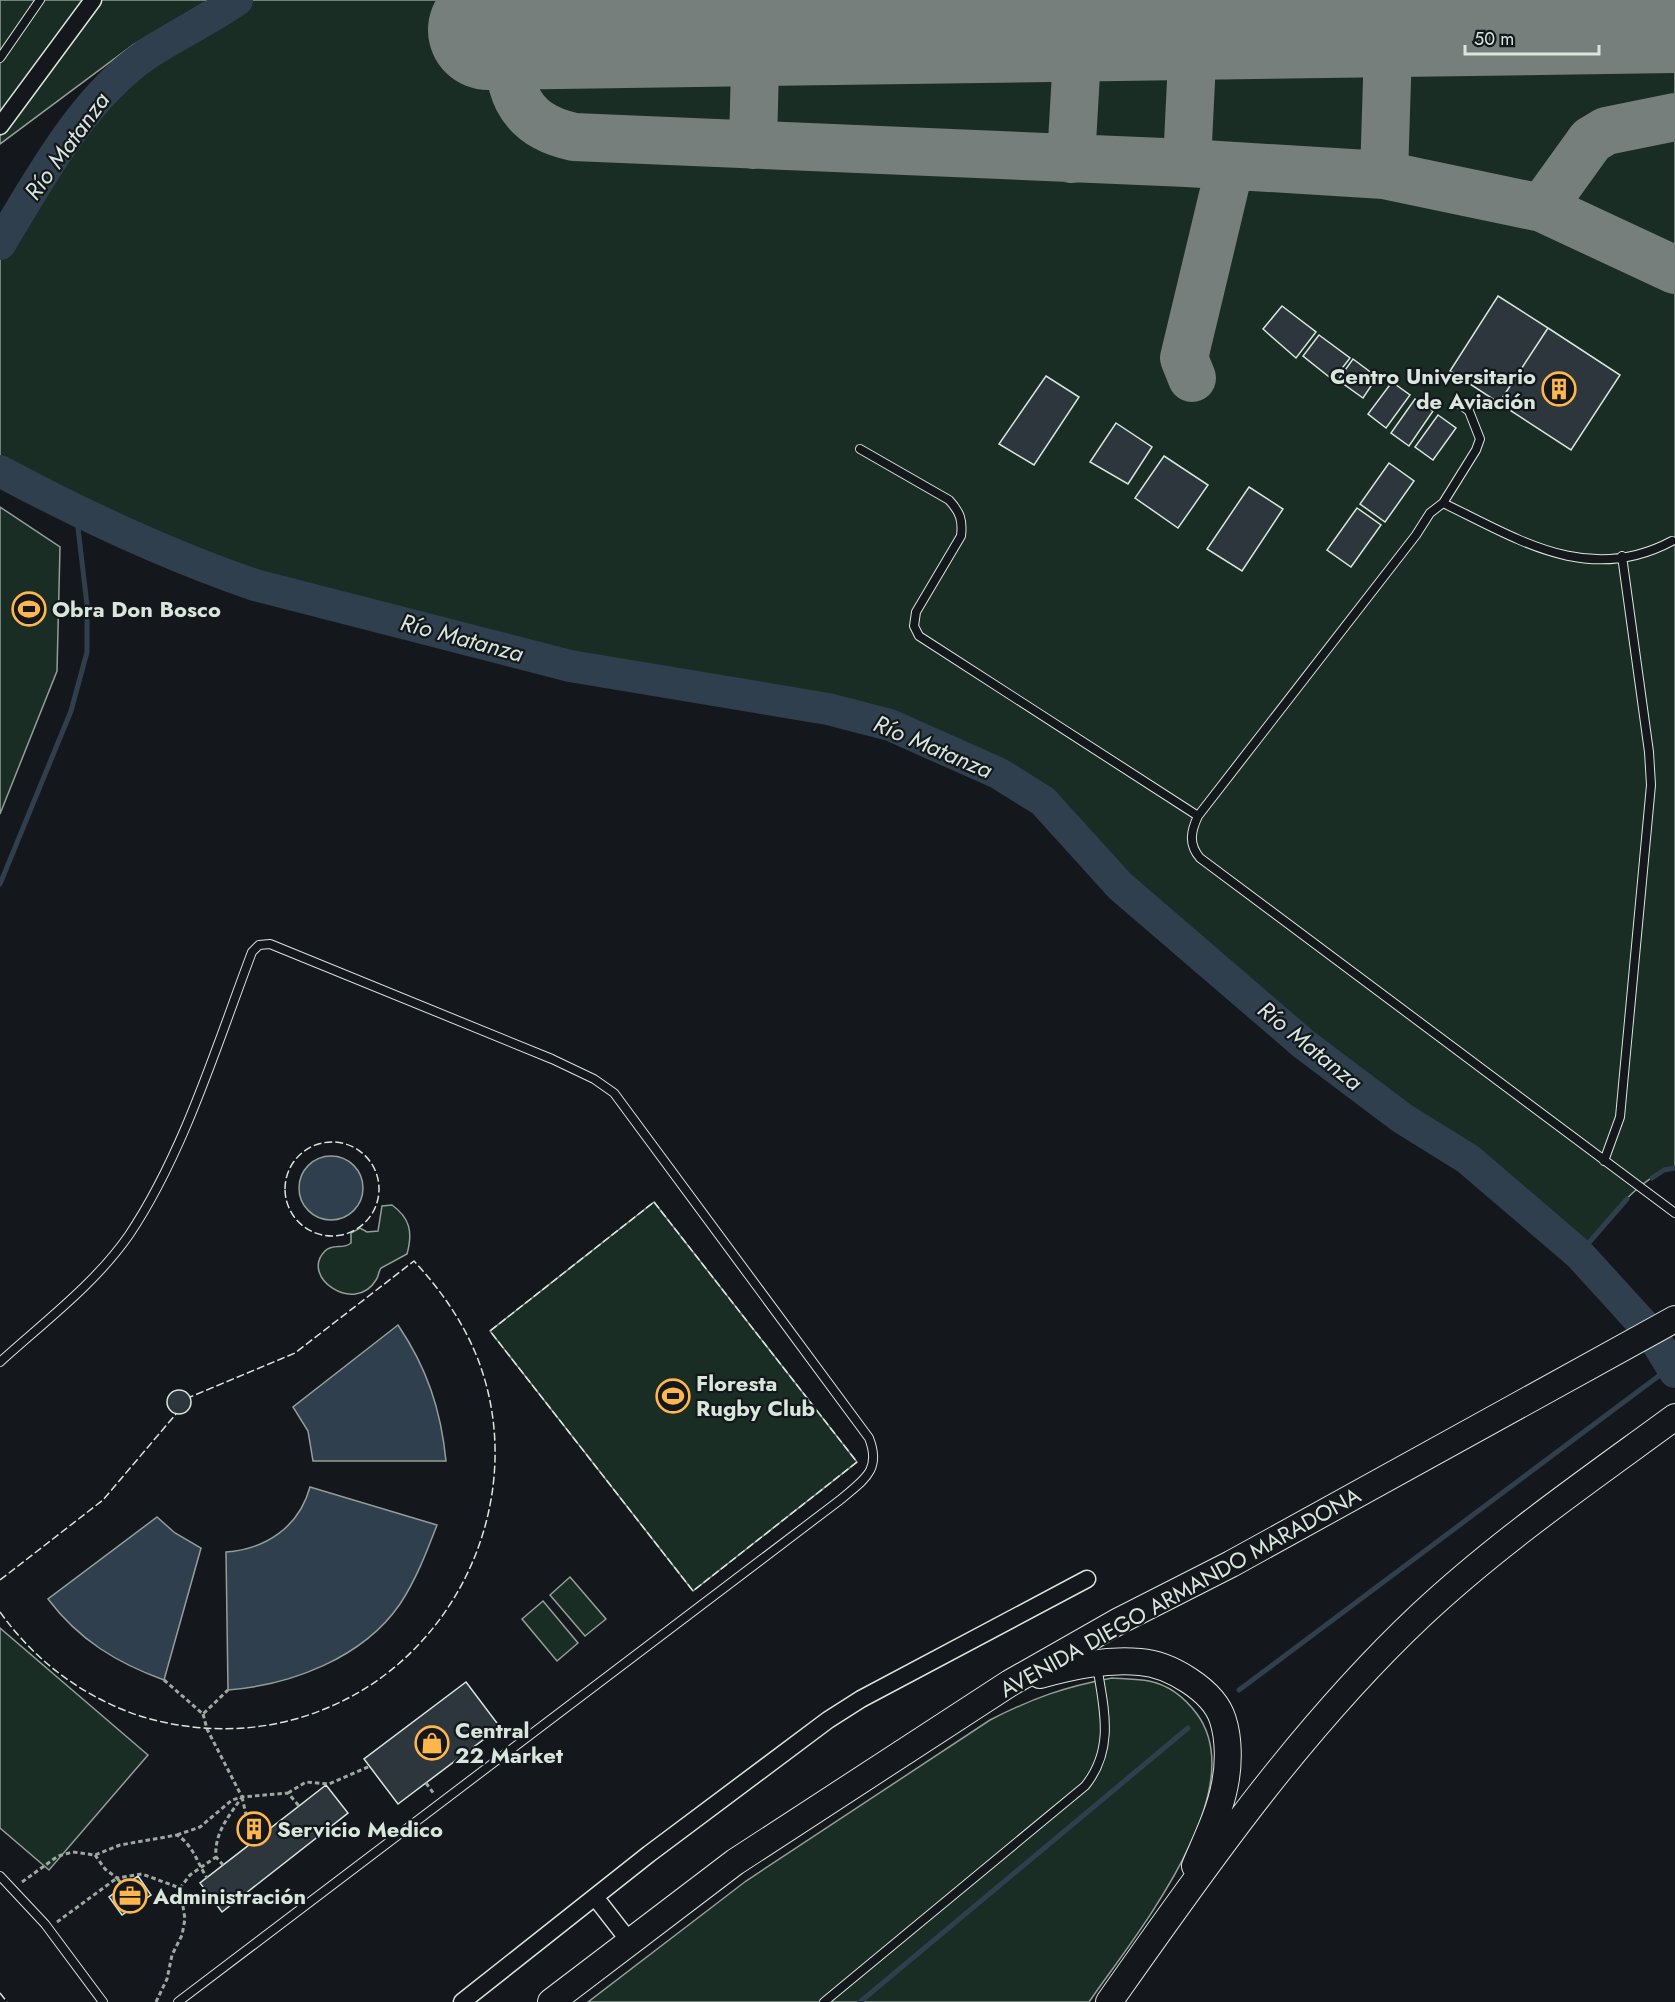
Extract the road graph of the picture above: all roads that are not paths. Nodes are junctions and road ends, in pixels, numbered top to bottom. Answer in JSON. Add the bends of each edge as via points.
{"nodes":[{"id":1,"x":40,"y":0,"type":"edge"},
{"id":2,"x":93,"y":0,"type":"edge"},
{"id":3,"x":0,"y":58,"type":"edge"},
{"id":4,"x":0,"y":126,"type":"edge"},
{"id":5,"x":1456,"y":401,"type":"dead end"},
{"id":6,"x":860,"y":449,"type":"dead end"},
{"id":7,"x":1443,"y":503,"type":"junction"},
{"id":8,"x":1672,"y":541,"type":"dead end"},
{"id":9,"x":1622,"y":556,"type":"junction"},
{"id":10,"x":1198,"y":816,"type":"junction"},
{"id":11,"x":1604,"y":1161,"type":"junction"},
{"id":12,"x":1675,"y":1213,"type":"edge"},
{"id":13,"x":1675,"y":1319,"type":"edge"},
{"id":14,"x":0,"y":1362,"type":"edge"},
{"id":15,"x":1675,"y":1417,"type":"edge"},
{"id":16,"x":1087,"y":1579,"type":"dead end"},
{"id":17,"x":1096,"y":1663,"type":"junction"},
{"id":18,"x":1010,"y":1683,"type":"junction"},
{"id":19,"x":0,"y":1876,"type":"edge"},
{"id":20,"x":595,"y":1898,"type":"junction"},
{"id":21,"x":1178,"y":1904,"type":"junction"},
{"id":22,"x":630,"y":1942,"type":"junction"},
{"id":23,"x":103,"y":2002,"type":"edge"},
{"id":24,"x":177,"y":2002,"type":"edge"},
{"id":25,"x":462,"y":2002,"type":"edge"},
{"id":26,"x":551,"y":2002,"type":"edge"},
{"id":27,"x":825,"y":2002,"type":"edge"},
{"id":28,"x":1109,"y":2002,"type":"edge"}],
"edges":[{"from":1,"to":3,"type":"lane"},
{"from":2,"to":4,"type":"street"},
{"from":5,"to":7,"type":"lane","via":[[1469,411],[1480,439]]},
{"from":6,"to":10,"type":"lane","via":[[949,500],[959,512],[961,536],[916,612],[914,626],[919,636]]},
{"from":7,"to":9,"type":"lane","via":[[1550,553]]},
{"from":7,"to":10,"type":"lane","via":[[1430,513]]},
{"from":8,"to":9,"type":"lane","via":[[1649,552]]},
{"from":9,"to":11,"type":"lane","via":[[1651,785],[1620,1117]]},
{"from":10,"to":11,"type":"lane","via":[[1191,839],[1200,858]]},
{"from":11,"to":12,"type":"lane"},
{"from":13,"to":18,"type":"main road","name":"AVENIDA DIEGO ARMANDO MARADONA"},
{"from":14,"to":24,"type":"lane","via":[[82,1288],[128,1236],[173,1155],[252,952],[260,945],[270,944],[552,1059],[614,1093],[869,1438],[875,1452],[869,1474],[840,1500]]},
{"from":15,"to":21,"type":"main road","via":[[1502,1546],[1414,1623],[1328,1712]]},
{"from":16,"to":20,"type":"street","via":[[828,1720]]},
{"from":17,"to":18,"type":"main road"},
{"from":17,"to":21,"type":"main road","via":[[1142,1662],[1165,1667],[1183,1675],[1223,1717],[1227,1744],[1225,1784],[1212,1827]]},
{"from":17,"to":27,"type":"lane","via":[[1106,1740],[1093,1776]]},
{"from":18,"to":22,"type":"main road","name":"AVENIDA DIEGO ARMANDO MARADONA","via":[[735,1862]]},
{"from":19,"to":23,"type":"lane","via":[[48,1928]]},
{"from":20,"to":22,"type":"street"},
{"from":20,"to":25,"type":"street"},
{"from":21,"to":28,"type":"main road"},
{"from":22,"to":26,"type":"main road","name":"AVENIDA DIEGO ARMANDO MARADONA"}]}
